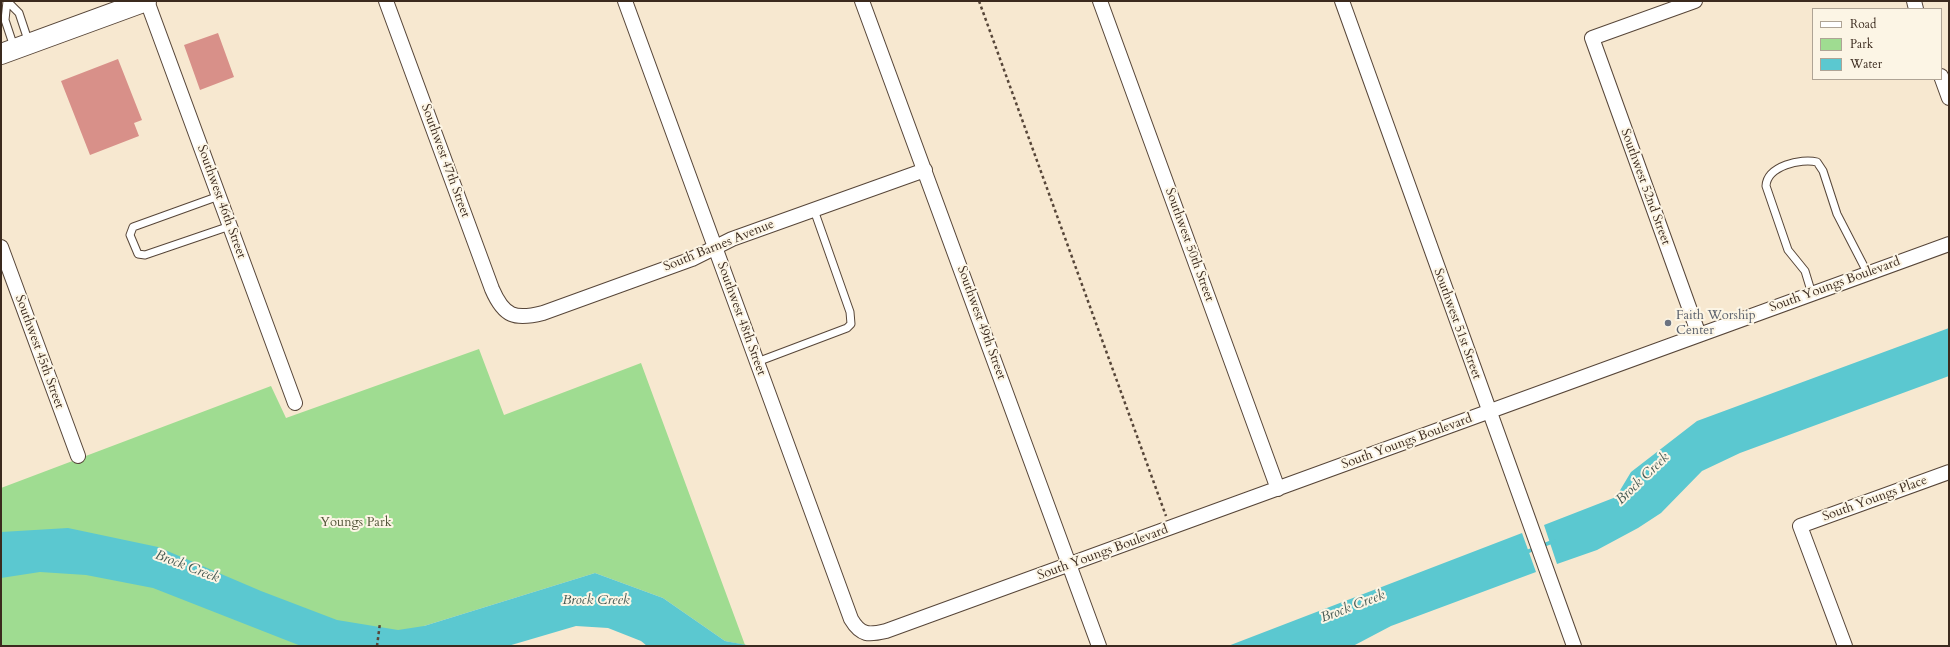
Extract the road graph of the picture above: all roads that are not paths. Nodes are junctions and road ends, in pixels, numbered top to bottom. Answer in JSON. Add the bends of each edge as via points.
{"nodes":[{"id":1,"x":7,"y":1,"type":"edge"},
{"id":2,"x":146,"y":1,"type":"edge"},
{"id":3,"x":386,"y":1,"type":"edge"},
{"id":4,"x":625,"y":1,"type":"edge"},
{"id":5,"x":862,"y":1,"type":"edge"},
{"id":6,"x":1100,"y":1,"type":"edge"},
{"id":7,"x":1342,"y":1,"type":"edge"},
{"id":8,"x":1695,"y":1,"type":"edge"},
{"id":9,"x":1,"y":5,"type":"edge"},
{"id":10,"x":15,"y":49,"type":"edge"},
{"id":11,"x":1942,"y":79,"type":"edge"},
{"id":12,"x":1949,"y":98,"type":"edge"},
{"id":13,"x":925,"y":170,"type":"junction"},
{"id":14,"x":218,"y":196,"type":"junction"},
{"id":15,"x":814,"y":210,"type":"junction"},
{"id":16,"x":230,"y":226,"type":"junction"},
{"id":17,"x":1949,"y":244,"type":"edge"},
{"id":18,"x":1,"y":247,"type":"edge"},
{"id":19,"x":716,"y":247,"type":"junction"},
{"id":20,"x":4,"y":265,"type":"edge"},
{"id":21,"x":1868,"y":274,"type":"junction"},
{"id":22,"x":1812,"y":294,"type":"junction"},
{"id":23,"x":513,"y":316,"type":"joint"},
{"id":24,"x":1699,"y":335,"type":"junction"},
{"id":25,"x":757,"y":362,"type":"junction"},
{"id":26,"x":295,"y":403,"type":"dead end"},
{"id":27,"x":1489,"y":412,"type":"junction"},
{"id":28,"x":78,"y":456,"type":"dead end"},
{"id":29,"x":1949,"y":472,"type":"edge"},
{"id":30,"x":1278,"y":489,"type":"junction"},
{"id":31,"x":1069,"y":566,"type":"junction"},
{"id":32,"x":864,"y":633,"type":"joint"},
{"id":33,"x":1099,"y":646,"type":"edge"},
{"id":34,"x":1574,"y":646,"type":"edge"},
{"id":35,"x":1845,"y":646,"type":"edge"}],
"edges":[{"from":1,"to":9,"type":"lane"},
{"from":1,"to":10,"type":"lane","via":[[5,20]]},
{"from":1,"to":10,"type":"lane","via":[[19,13]]},
{"from":2,"to":10,"type":"main road"},
{"from":2,"to":14,"type":"street","name":"Southwest 46th Street"},
{"from":3,"to":23,"type":"street","name":"Southwest 47th Street","via":[[492,289],[505,312]]},
{"from":4,"to":19,"type":"street","name":"Southwest 48th Street"},
{"from":5,"to":13,"type":"street","name":"Southwest 49th Street"},
{"from":6,"to":30,"type":"street","name":"Southwest 50th Street"},
{"from":7,"to":27,"type":"street","name":"Southwest 51st Street"},
{"from":8,"to":24,"type":"street","name":"Southwest 52nd Street","via":[[1592,38]]},
{"from":11,"to":12,"type":"street"},
{"from":13,"to":15,"type":"street","name":"South Barnes Avenue"},
{"from":13,"to":31,"type":"street","name":"Southwest 49th Street"},
{"from":14,"to":16,"type":"street","name":"Southwest 46th Street"},
{"from":14,"to":16,"type":"lane","via":[[133,227],[130,235],[138,254],[145,255]]},
{"from":15,"to":19,"type":"street","name":"South Barnes Avenue"},
{"from":15,"to":25,"type":"lane","via":[[850,312],[851,324],[847,328]]},
{"from":16,"to":26,"type":"street","name":"Southwest 46th Street"},
{"from":17,"to":21,"type":"street","name":"South Youngs Boulevard"},
{"from":18,"to":20,"type":"street","name":"Southwest 45th Street"},
{"from":19,"to":23,"type":"street","name":"South Barnes Avenue","via":[[692,259],[543,313]]},
{"from":19,"to":25,"type":"street","name":"Southwest 48th Street"},
{"from":20,"to":28,"type":"street","name":"Southwest 45th Street"},
{"from":21,"to":22,"type":"street","name":"South Youngs Boulevard"},
{"from":21,"to":22,"type":"lane","via":[[1836,214],[1823,171],[1817,162],[1808,160],[1793,163],[1776,170],[1766,181],[1766,186],[1788,250],[1805,271]]},
{"from":22,"to":24,"type":"street","name":"South Youngs Boulevard"},
{"from":24,"to":27,"type":"street","name":"South Youngs Boulevard"},
{"from":25,"to":32,"type":"street","name":"Southwest 48th Street","via":[[851,619],[856,628]]},
{"from":27,"to":30,"type":"street","name":"South Youngs Boulevard"},
{"from":27,"to":34,"type":"street","name":"Southwest 51st Street"},
{"from":29,"to":35,"type":"street","name":"South Youngs Place","via":[[1800,526]]},
{"from":30,"to":31,"type":"street","name":"South Youngs Boulevard"},
{"from":31,"to":32,"type":"street","name":"South Youngs Boulevard","via":[[886,631]]},
{"from":31,"to":33,"type":"street","name":"Southwest 49th Street"}]}
